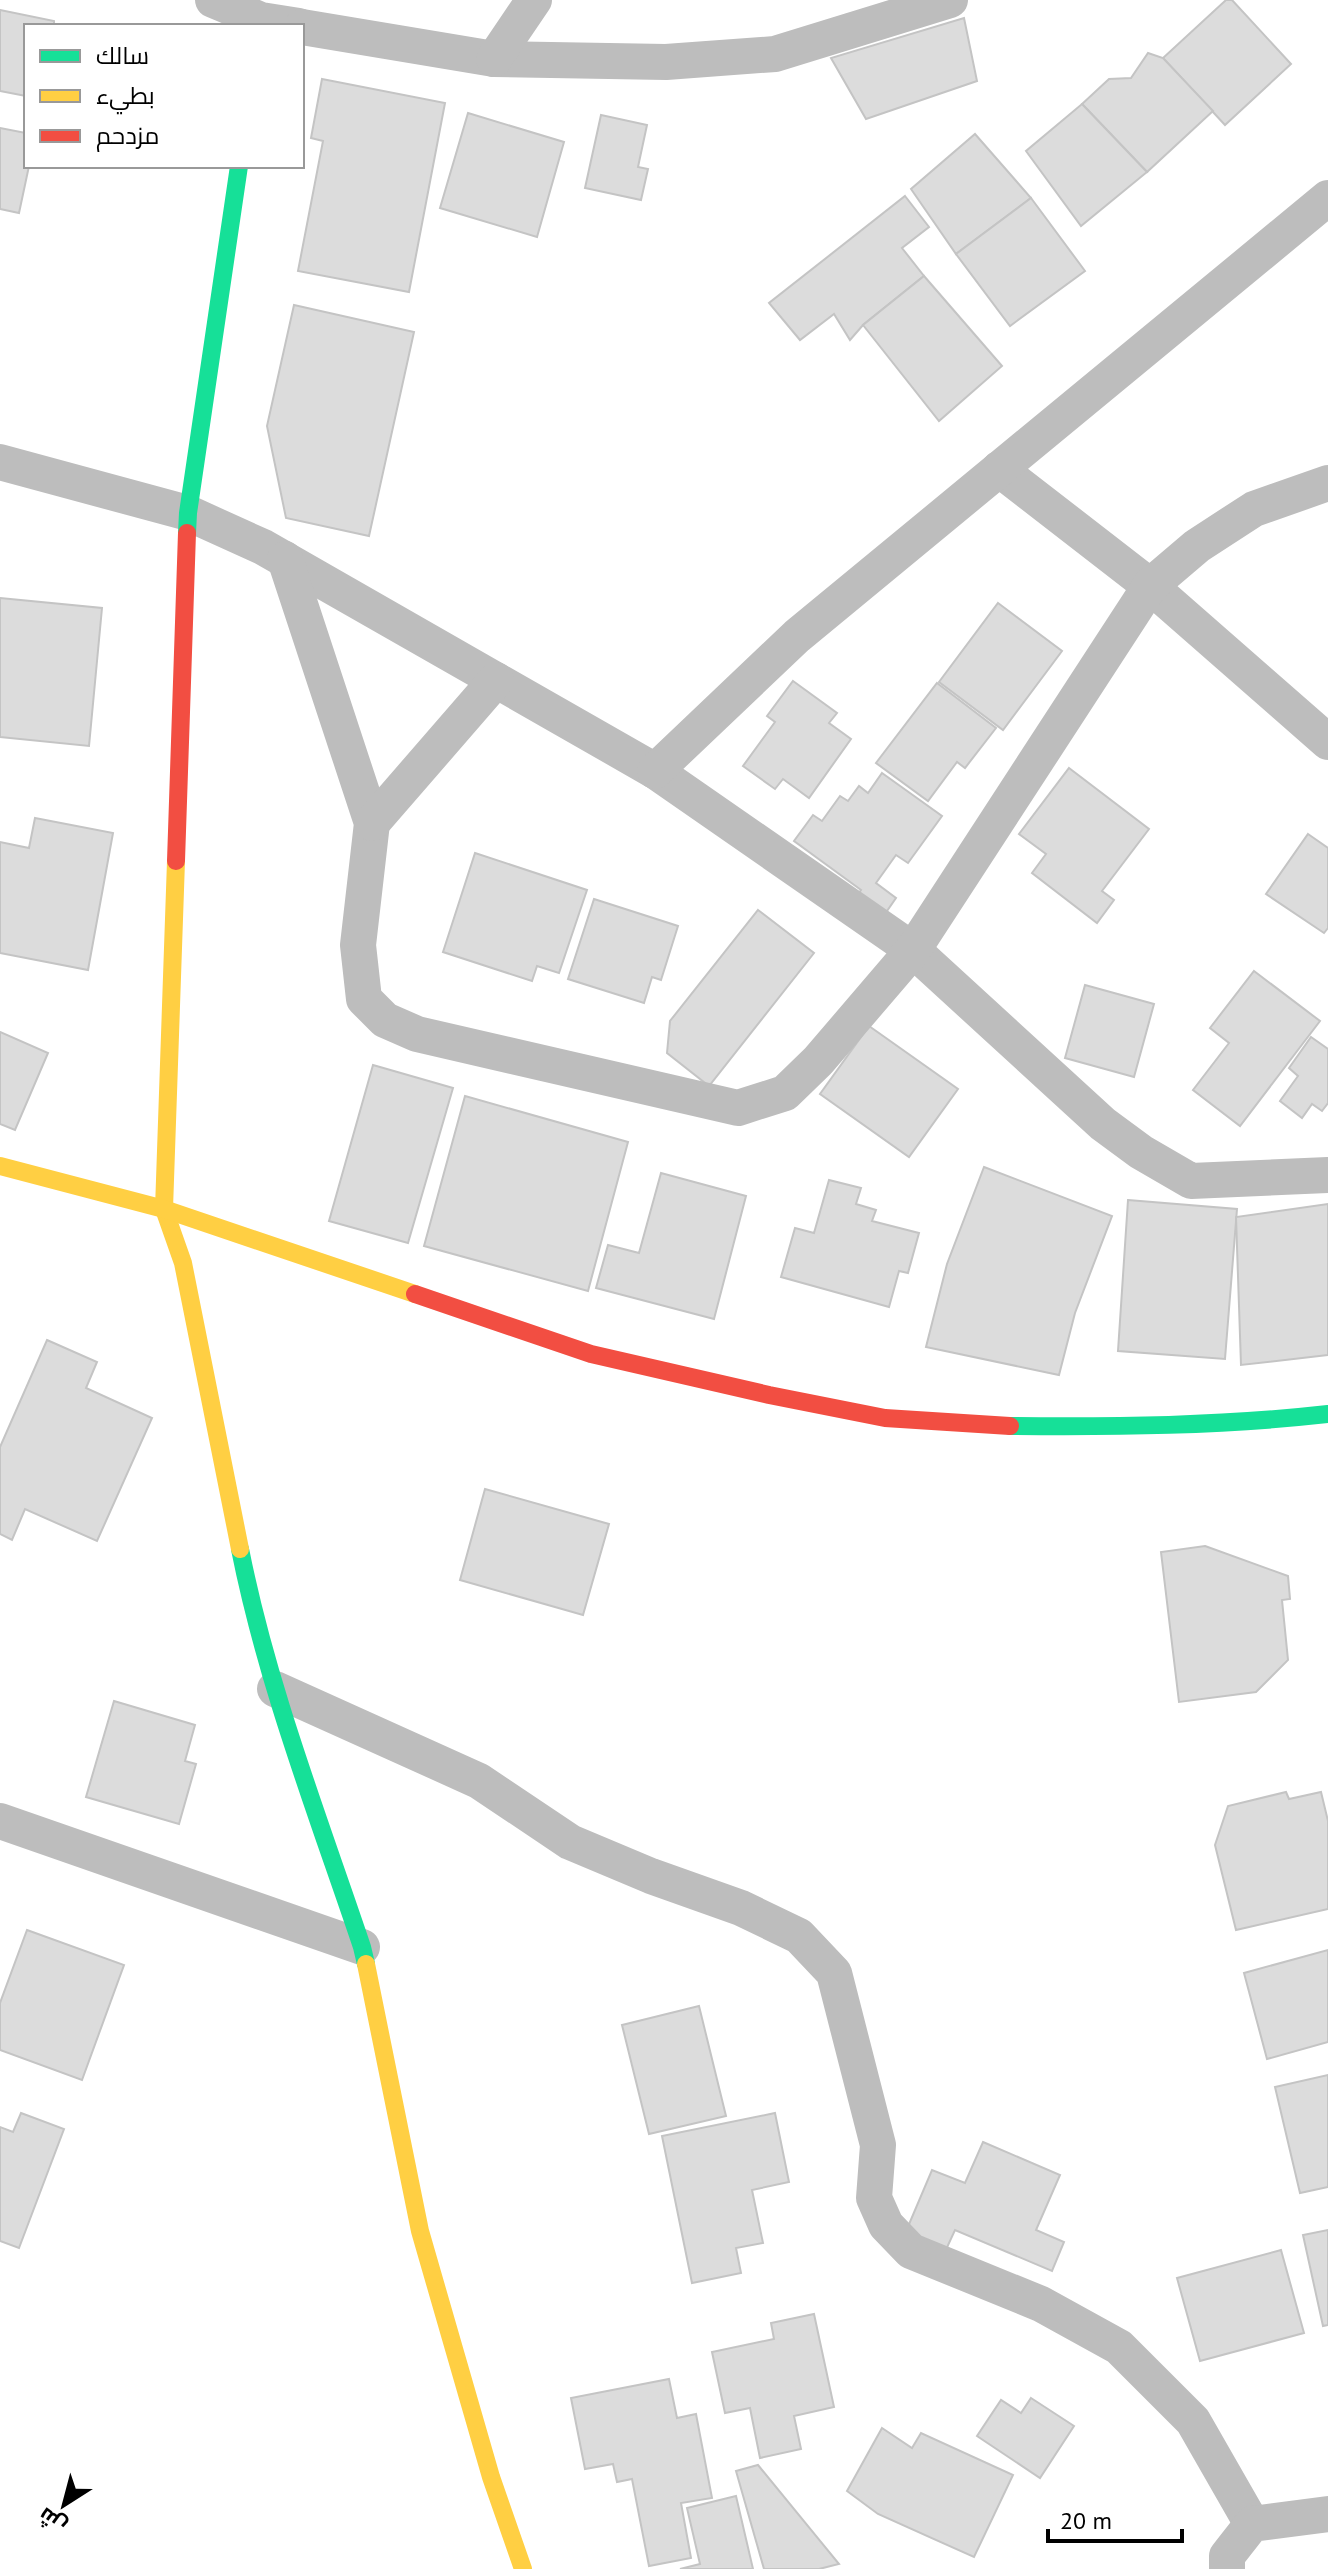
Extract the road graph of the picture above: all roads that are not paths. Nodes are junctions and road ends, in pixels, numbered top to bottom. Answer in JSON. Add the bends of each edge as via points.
{"nodes":[{"id":1,"x":213,"y":0,"type":"edge"},
{"id":2,"x":534,"y":0,"type":"edge"},
{"id":3,"x":950,"y":0,"type":"edge"},
{"id":4,"x":260,"y":23,"type":"edge"},
{"id":5,"x":304,"y":27,"type":"edge"},
{"id":6,"x":494,"y":59,"type":"junction"},
{"id":7,"x":239,"y":168,"type":"edge"},
{"id":8,"x":1328,"y":198,"type":"edge"},
{"id":9,"x":0,"y":462,"type":"edge"},
{"id":10,"x":999,"y":469,"type":"junction"},
{"id":11,"x":1328,"y":483,"type":"edge"},
{"id":12,"x":188,"y":513,"type":"junction"},
{"id":13,"x":285,"y":559,"type":"junction"},
{"id":14,"x":1150,"y":586,"type":"junction"},
{"id":15,"x":496,"y":680,"type":"junction"},
{"id":16,"x":1328,"y":742,"type":"edge"},
{"id":17,"x":655,"y":771,"type":"junction"},
{"id":18,"x":372,"y":823,"type":"junction"},
{"id":19,"x":913,"y":950,"type":"junction"},
{"id":20,"x":0,"y":1166,"type":"edge"},
{"id":21,"x":1328,"y":1175,"type":"edge"},
{"id":22,"x":164,"y":1209,"type":"junction"},
{"id":23,"x":1328,"y":1414,"type":"edge"},
{"id":24,"x":275,"y":1689,"type":"junction"},
{"id":25,"x":0,"y":1821,"type":"edge"},
{"id":26,"x":362,"y":1947,"type":"junction"},
{"id":27,"x":1328,"y":2514,"type":"edge"},
{"id":28,"x":1252,"y":2524,"type":"junction"},
{"id":29,"x":523,"y":2569,"type":"edge"},
{"id":30,"x":1227,"y":2569,"type":"edge"}],
"edges":[{"from":1,"to":4,"type":"street"},
{"from":2,"to":6,"type":"street"},
{"from":3,"to":6,"type":"street","via":[[775,54],[666,62]]},
{"from":5,"to":6,"type":"street"},
{"from":7,"to":12,"type":"street"},
{"from":8,"to":10,"type":"street"},
{"from":9,"to":12,"type":"street"},
{"from":10,"to":14,"type":"street"},
{"from":10,"to":17,"type":"street","via":[[797,636]]},
{"from":11,"to":14,"type":"street","via":[[1254,509],[1197,546]]},
{"from":12,"to":13,"type":"street"},
{"from":12,"to":22,"type":"street"},
{"from":13,"to":15,"type":"street"},
{"from":13,"to":18,"type":"street"},
{"from":14,"to":16,"type":"street"},
{"from":14,"to":19,"type":"street"},
{"from":15,"to":17,"type":"street"},
{"from":15,"to":18,"type":"street"},
{"from":17,"to":19,"type":"street"},
{"from":18,"to":19,"type":"street","via":[[358,945],[364,999],[385,1020],[417,1034],[738,1108],[785,1093]]},
{"from":19,"to":21,"type":"street","via":[[1103,1124],[1191,1181]]},
{"from":20,"to":22,"type":"street"},
{"from":22,"to":23,"type":"street","via":[[591,1354],[885,1418],[984,1426],[1126,1427],[1251,1423]]},
{"from":22,"to":24,"type":"street","via":[[183,1263],[248,1591]]},
{"from":24,"to":26,"type":"street"},
{"from":24,"to":28,"type":"street","via":[[479,1781],[570,1842],[799,1936],[834,1973],[878,2145],[874,2198],[886,2225],[911,2251],[1041,2304],[1119,2347],[1193,2421]]},
{"from":25,"to":26,"type":"street"},
{"from":26,"to":29,"type":"street","via":[[420,2231]]},
{"from":27,"to":28,"type":"street"},
{"from":28,"to":30,"type":"street","via":[[1227,2556]]}]}
